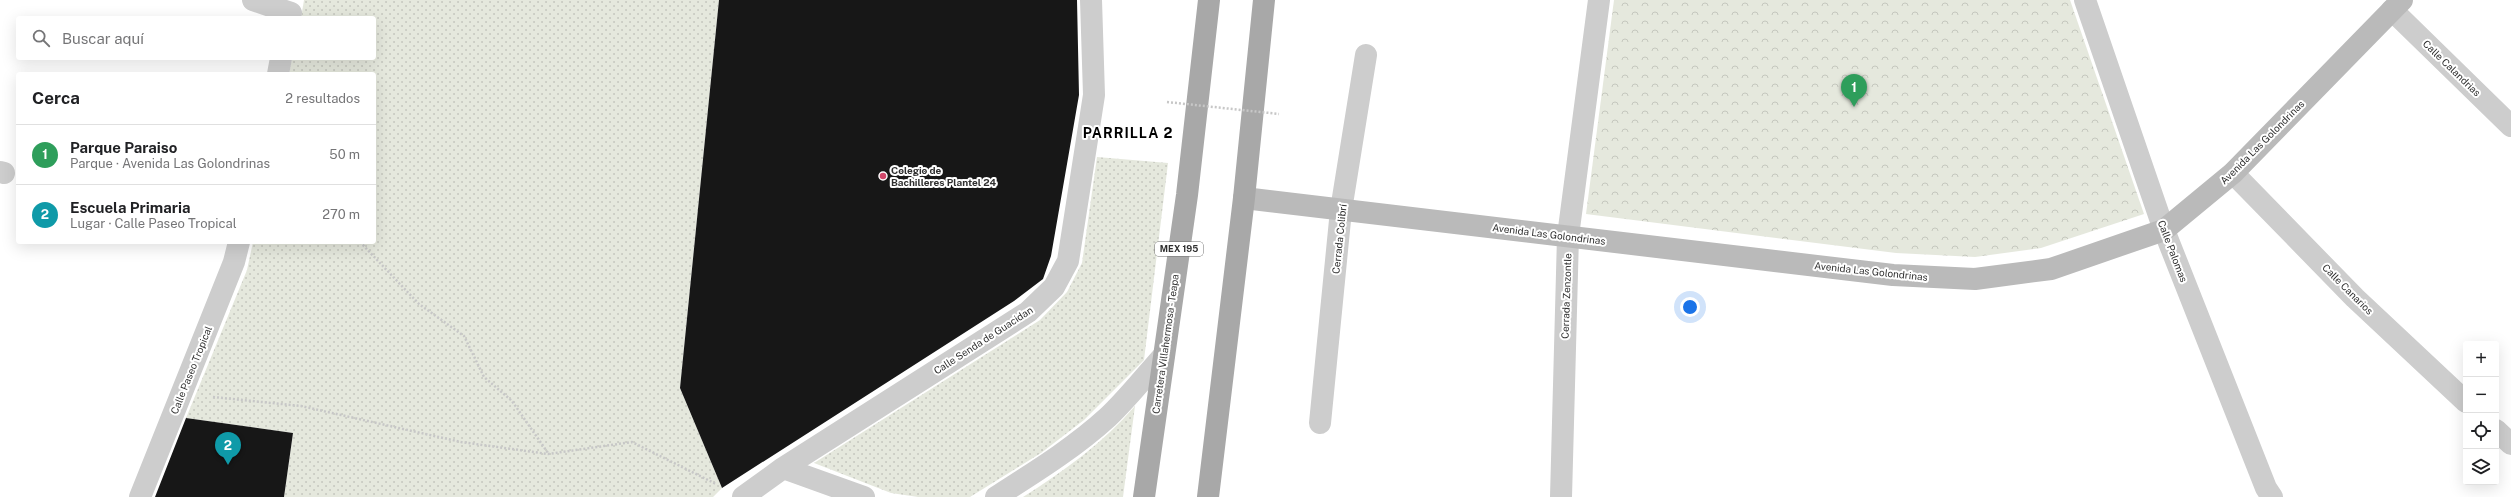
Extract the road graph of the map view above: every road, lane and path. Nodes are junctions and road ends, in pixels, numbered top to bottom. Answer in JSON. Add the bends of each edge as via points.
{"nodes":[{"id":1,"x":253,"y":0,"type":"edge"},
{"id":2,"x":1091,"y":0,"type":"edge"},
{"id":3,"x":1209,"y":0,"type":"edge"},
{"id":4,"x":1264,"y":0,"type":"edge"},
{"id":5,"x":1599,"y":0,"type":"edge"},
{"id":6,"x":2085,"y":0,"type":"edge"},
{"id":7,"x":2397,"y":5,"type":"edge"},
{"id":8,"x":291,"y":10,"type":"edge"},
{"id":9,"x":1366,"y":55,"type":"dead end"},
{"id":10,"x":281,"y":60,"type":"edge"},
{"id":11,"x":278,"y":72,"type":"edge"},
{"id":12,"x":1167,"y":102,"type":"dead end"},
{"id":13,"x":1279,"y":114,"type":"dead end"},
{"id":14,"x":2511,"y":126,"type":"edge"},
{"id":15,"x":2232,"y":174,"type":"junction"},
{"id":16,"x":1244,"y":198,"type":"junction"},
{"id":17,"x":1341,"y":210,"type":"junction"},
{"id":18,"x":2164,"y":230,"type":"junction"},
{"id":19,"x":1568,"y":236,"type":"junction"},
{"id":20,"x":238,"y":244,"type":"edge"},
{"id":21,"x":362,"y":244,"type":"edge"},
{"id":22,"x":1164,"y":355,"type":"junction"},
{"id":23,"x":211,"y":397,"type":"dead end"},
{"id":24,"x":2463,"y":399,"type":"edge"},
{"id":25,"x":1320,"y":423,"type":"dead end"},
{"id":26,"x":2499,"y":433,"type":"edge"},
{"id":27,"x":2511,"y":444,"type":"edge"},
{"id":28,"x":548,"y":454,"type":"junction"},
{"id":29,"x":784,"y":468,"type":"junction"},
{"id":30,"x":722,"y":488,"type":"dead end"},
{"id":31,"x":140,"y":497,"type":"edge"},
{"id":32,"x":743,"y":497,"type":"edge"},
{"id":33,"x":864,"y":497,"type":"edge"},
{"id":34,"x":996,"y":497,"type":"edge"},
{"id":35,"x":1144,"y":497,"type":"edge"},
{"id":36,"x":1208,"y":497,"type":"edge"},
{"id":37,"x":1561,"y":497,"type":"edge"},
{"id":38,"x":2272,"y":497,"type":"edge"}],
"edges":[{"from":1,"to":8,"type":"street"},
{"from":2,"to":29,"type":"street","name":"Calle Senda de Guacidan","via":[[1094,95],[1068,261],[1054,287],[1028,312]]},
{"from":3,"to":22,"type":"main road","name":"Carretera Villahermosa - Teapa","number":"MEX 195","via":[[1187,195]]},
{"from":4,"to":16,"type":"main road"},
{"from":5,"to":19,"type":"street","name":"Cerrada Zenzontle"},
{"from":6,"to":18,"type":"street","name":"Calle Palomas"},
{"from":7,"to":14,"type":"street","name":"Calle Calandrias"},
{"from":7,"to":15,"type":"street","name":"Avenida Las Golondrinas"},
{"from":9,"to":17,"type":"street","name":"Cerrada Colibrí"},
{"from":10,"to":11,"type":"street"},
{"from":12,"to":13,"type":"path","bridge":true},
{"from":15,"to":18,"type":"street","name":"Avenida Las Golondrinas"},
{"from":15,"to":24,"type":"street","name":"Calle Canarios","via":[[2355,298]]},
{"from":16,"to":17,"type":"street","name":"Avenida Las Golondrinas"},
{"from":16,"to":36,"type":"main road"},
{"from":17,"to":19,"type":"street","name":"Avenida Las Golondrinas"},
{"from":17,"to":25,"type":"street","name":"Cerrada Colibrí"},
{"from":18,"to":19,"type":"street","name":"Avenida Las Golondrinas","via":[[2051,268],[1975,279],[1893,275]]},
{"from":18,"to":38,"type":"street","name":"Calle Palomas","via":[[2266,488]]},
{"from":19,"to":37,"type":"street","name":"Cerrada Zenzontle"},
{"from":20,"to":31,"type":"street","name":"Calle Paseo Tropical","via":[[234,262]]},
{"from":21,"to":28,"type":"path","via":[[420,304],[464,336],[484,377],[512,401]]},
{"from":22,"to":34,"type":"street","via":[[1100,424],[1051,463]]},
{"from":22,"to":35,"type":"main road","name":"Carretera Villahermosa - Teapa","number":"MEX 195"},
{"from":23,"to":28,"type":"path","via":[[301,406],[461,442]]},
{"from":26,"to":27,"type":"street"},
{"from":28,"to":30,"type":"path","via":[[632,442]]},
{"from":29,"to":32,"type":"street"},
{"from":29,"to":33,"type":"street"}]}
